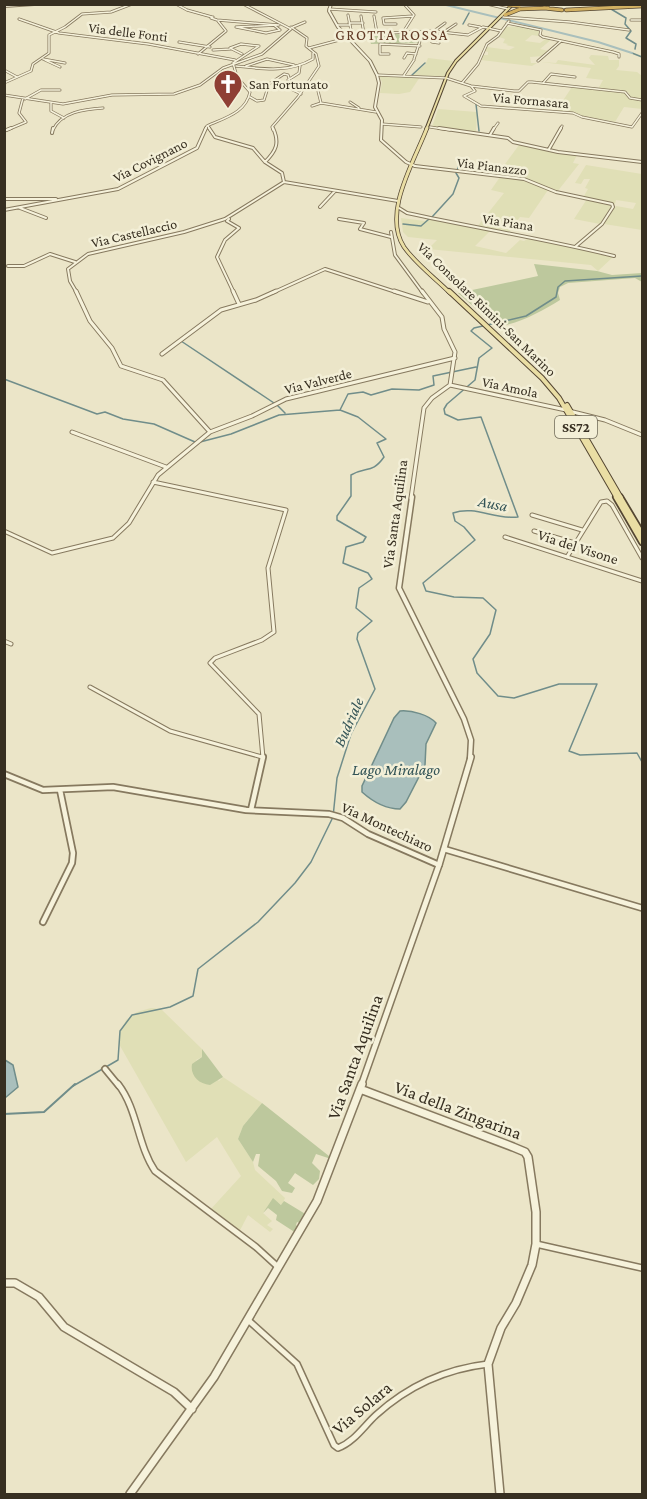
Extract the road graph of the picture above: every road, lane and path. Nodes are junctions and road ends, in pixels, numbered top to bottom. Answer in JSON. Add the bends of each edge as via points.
{"nodes":[{"id":1,"x":34,"y":4,"type":"edge"},
{"id":2,"x":132,"y":4,"type":"edge"},
{"id":3,"x":176,"y":4,"type":"edge"},
{"id":4,"x":243,"y":4,"type":"edge"},
{"id":5,"x":331,"y":4,"type":"edge"},
{"id":6,"x":355,"y":4,"type":"edge"},
{"id":7,"x":404,"y":4,"type":"edge"},
{"id":8,"x":487,"y":4,"type":"edge"},
{"id":9,"x":525,"y":4,"type":"edge"},
{"id":10,"x":595,"y":4,"type":"edge"},
{"id":11,"x":607,"y":4,"type":"edge"},
{"id":12,"x":633,"y":4,"type":"edge"},
{"id":13,"x":642,"y":5,"type":"edge"},
{"id":14,"x":4,"y":6,"type":"edge"},
{"id":15,"x":512,"y":6,"type":"edge"},
{"id":16,"x":548,"y":8,"type":"junction"},
{"id":17,"x":329,"y":9,"type":"junction"},
{"id":18,"x":354,"y":9,"type":"junction"},
{"id":19,"x":564,"y":10,"type":"junction"},
{"id":20,"x":574,"y":10,"type":"junction"},
{"id":21,"x":580,"y":11,"type":"junction"},
{"id":22,"x":376,"y":12,"type":"dead end"},
{"id":23,"x":348,"y":15,"type":"dead end"},
{"id":24,"x":362,"y":16,"type":"dead end"},
{"id":25,"x":375,"y":16,"type":"dead end"},
{"id":26,"x":413,"y":16,"type":"junction"},
{"id":27,"x":213,"y":17,"type":"joint"},
{"id":28,"x":502,"y":18,"type":"junction"},
{"id":29,"x":18,"y":19,"type":"dead end"},
{"id":30,"x":511,"y":19,"type":"junction"},
{"id":31,"x":219,"y":20,"type":"junction"},
{"id":32,"x":482,"y":20,"type":"dead end"},
{"id":33,"x":631,"y":20,"type":"dead end"},
{"id":34,"x":642,"y":20,"type":"edge"},
{"id":35,"x":305,"y":22,"type":"dead end"},
{"id":36,"x":508,"y":22,"type":"junction"},
{"id":37,"x":363,"y":23,"type":"junction"},
{"id":38,"x":436,"y":23,"type":"dead end"},
{"id":39,"x":444,"y":23,"type":"joint"},
{"id":40,"x":279,"y":24,"type":"junction"},
{"id":41,"x":350,"y":24,"type":"junction"},
{"id":42,"x":396,"y":24,"type":"dead end"},
{"id":43,"x":456,"y":24,"type":"dead end"},
{"id":44,"x":337,"y":25,"type":"junction"},
{"id":45,"x":469,"y":25,"type":"dead end"},
{"id":46,"x":275,"y":26,"type":"junction"},
{"id":47,"x":478,"y":26,"type":"junction"},
{"id":48,"x":291,"y":27,"type":"junction"},
{"id":49,"x":483,"y":27,"type":"junction"},
{"id":50,"x":490,"y":28,"type":"junction"},
{"id":51,"x":340,"y":29,"type":"junction"},
{"id":52,"x":350,"y":29,"type":"junction"},
{"id":53,"x":628,"y":30,"type":"dead end"},
{"id":54,"x":431,"y":31,"type":"junction"},
{"id":55,"x":501,"y":31,"type":"junction"},
{"id":56,"x":54,"y":32,"type":"junction"},
{"id":57,"x":443,"y":32,"type":"junction"},
{"id":58,"x":377,"y":33,"type":"junction"},
{"id":59,"x":402,"y":33,"type":"junction"},
{"id":60,"x":364,"y":34,"type":"junction"},
{"id":61,"x":426,"y":34,"type":"junction"},
{"id":62,"x":352,"y":35,"type":"junction"},
{"id":63,"x":422,"y":35,"type":"junction"},
{"id":64,"x":436,"y":35,"type":"junction"},
{"id":65,"x":346,"y":36,"type":"junction"},
{"id":66,"x":444,"y":36,"type":"dead end"},
{"id":67,"x":562,"y":41,"type":"junction"},
{"id":68,"x":179,"y":42,"type":"dead end"},
{"id":69,"x":439,"y":43,"type":"dead end"},
{"id":70,"x":420,"y":46,"type":"junction"},
{"id":71,"x":210,"y":47,"type":"junction"},
{"id":72,"x":309,"y":48,"type":"junction"},
{"id":73,"x":230,"y":49,"type":"junction"},
{"id":74,"x":213,"y":50,"type":"dead end"},
{"id":75,"x":314,"y":52,"type":"junction"},
{"id":76,"x":198,"y":54,"type":"junction"},
{"id":77,"x":242,"y":54,"type":"junction"},
{"id":78,"x":389,"y":54,"type":"dead end"},
{"id":79,"x":416,"y":54,"type":"junction"},
{"id":80,"x":620,"y":57,"type":"dead end"},
{"id":81,"x":404,"y":58,"type":"dead end"},
{"id":82,"x":43,"y":59,"type":"junction"},
{"id":83,"x":414,"y":59,"type":"joint"},
{"id":84,"x":236,"y":60,"type":"junction"},
{"id":85,"x":538,"y":61,"type":"dead end"},
{"id":86,"x":65,"y":63,"type":"dead end"},
{"id":87,"x":235,"y":65,"type":"junction"},
{"id":88,"x":299,"y":66,"type":"junction"},
{"id":89,"x":60,"y":67,"type":"dead end"},
{"id":90,"x":246,"y":67,"type":"junction"},
{"id":91,"x":4,"y":70,"type":"edge"},
{"id":92,"x":377,"y":75,"type":"junction"},
{"id":93,"x":404,"y":75,"type":"junction"},
{"id":94,"x":575,"y":77,"type":"dead end"},
{"id":95,"x":17,"y":78,"type":"junction"},
{"id":96,"x":447,"y":79,"type":"junction"},
{"id":97,"x":288,"y":80,"type":"junction"},
{"id":98,"x":4,"y":83,"type":"edge"},
{"id":99,"x":542,"y":83,"type":"junction"},
{"id":100,"x":462,"y":84,"type":"junction"},
{"id":101,"x":305,"y":86,"type":"junction"},
{"id":102,"x":471,"y":86,"type":"junction"},
{"id":103,"x":60,"y":90,"type":"dead end"},
{"id":104,"x":301,"y":94,"type":"junction"},
{"id":105,"x":4,"y":95,"type":"edge"},
{"id":106,"x":250,"y":97,"type":"junction"},
{"id":107,"x":24,"y":99,"type":"junction"},
{"id":108,"x":642,"y":100,"type":"edge"},
{"id":109,"x":350,"y":102,"type":"dead end"},
{"id":110,"x":51,"y":103,"type":"junction"},
{"id":111,"x":321,"y":103,"type":"junction"},
{"id":112,"x":312,"y":106,"type":"dead end"},
{"id":113,"x":103,"y":108,"type":"dead end"},
{"id":114,"x":87,"y":109,"type":"junction"},
{"id":115,"x":375,"y":112,"type":"junction"},
{"id":116,"x":85,"y":113,"type":"dead end"},
{"id":117,"x":642,"y":113,"type":"edge"},
{"id":118,"x":64,"y":118,"type":"junction"},
{"id":119,"x":498,"y":123,"type":"dead end"},
{"id":120,"x":382,"y":124,"type":"junction"},
{"id":121,"x":208,"y":125,"type":"junction"},
{"id":122,"x":562,"y":126,"type":"dead end"},
{"id":123,"x":421,"y":127,"type":"dead end"},
{"id":124,"x":430,"y":127,"type":"junction"},
{"id":125,"x":4,"y":131,"type":"edge"},
{"id":126,"x":52,"y":133,"type":"dead end"},
{"id":127,"x":490,"y":135,"type":"junction"},
{"id":128,"x":549,"y":149,"type":"junction"},
{"id":129,"x":415,"y":159,"type":"junction"},
{"id":130,"x":404,"y":160,"type":"junction"},
{"id":131,"x":265,"y":162,"type":"junction"},
{"id":132,"x":642,"y":162,"type":"edge"},
{"id":133,"x":413,"y":166,"type":"junction"},
{"id":134,"x":284,"y":182,"type":"junction"},
{"id":135,"x":335,"y":191,"type":"junction"},
{"id":136,"x":4,"y":199,"type":"edge"},
{"id":137,"x":69,"y":199,"type":"junction"},
{"id":138,"x":398,"y":201,"type":"junction"},
{"id":139,"x":320,"y":207,"type":"dead end"},
{"id":140,"x":20,"y":208,"type":"junction"},
{"id":141,"x":399,"y":208,"type":"junction"},
{"id":142,"x":4,"y":210,"type":"edge"},
{"id":143,"x":231,"y":216,"type":"junction"},
{"id":144,"x":46,"y":218,"type":"dead end"},
{"id":145,"x":339,"y":219,"type":"dead end"},
{"id":146,"x":394,"y":232,"type":"junction"},
{"id":147,"x":391,"y":237,"type":"junction"},
{"id":148,"x":575,"y":246,"type":"junction"},
{"id":149,"x":614,"y":256,"type":"dead end"},
{"id":150,"x":76,"y":262,"type":"junction"},
{"id":151,"x":8,"y":266,"type":"dead end"},
{"id":152,"x":428,"y":302,"type":"junction"},
{"id":153,"x":239,"y":304,"type":"junction"},
{"id":154,"x":484,"y":323,"type":"junction"},
{"id":155,"x":162,"y":354,"type":"dead end"},
{"id":156,"x":455,"y":358,"type":"junction"},
{"id":157,"x":450,"y":385,"type":"junction"},
{"id":158,"x":569,"y":411,"type":"junction"},
{"id":159,"x":72,"y":432,"type":"dead end"},
{"id":160,"x":210,"y":432,"type":"junction"},
{"id":161,"x":642,"y":435,"type":"edge"},
{"id":162,"x":166,"y":467,"type":"junction"},
{"id":163,"x":153,"y":482,"type":"junction"},
{"id":164,"x":532,"y":515,"type":"dead end"},
{"id":165,"x":582,"y":530,"type":"junction"},
{"id":166,"x":4,"y":531,"type":"edge"},
{"id":167,"x":534,"y":531,"type":"dead end"},
{"id":168,"x":642,"y":534,"type":"edge"},
{"id":169,"x":506,"y":537,"type":"dead end"},
{"id":170,"x":642,"y":542,"type":"edge"},
{"id":171,"x":575,"y":543,"type":"junction"},
{"id":172,"x":567,"y":557,"type":"junction"},
{"id":173,"x":642,"y":558,"type":"edge"},
{"id":174,"x":642,"y":581,"type":"edge"},
{"id":175,"x":4,"y":641,"type":"edge"},
{"id":176,"x":11,"y":644,"type":"dead end"},
{"id":177,"x":90,"y":687,"type":"dead end"},
{"id":178,"x":262,"y":757,"type":"junction"},
{"id":179,"x":4,"y":774,"type":"edge"},
{"id":180,"x":60,"y":790,"type":"junction"},
{"id":181,"x":251,"y":810,"type":"junction"},
{"id":182,"x":443,"y":849,"type":"junction"},
{"id":183,"x":440,"y":865,"type":"junction"},
{"id":184,"x":642,"y":908,"type":"edge"},
{"id":185,"x":42,"y":922,"type":"dead end"},
{"id":186,"x":105,"y":1070,"type":"dead end"},
{"id":187,"x":360,"y":1089,"type":"junction"},
{"id":188,"x":536,"y":1244,"type":"junction"},
{"id":189,"x":279,"y":1268,"type":"junction"},
{"id":190,"x":642,"y":1268,"type":"edge"},
{"id":191,"x":4,"y":1283,"type":"edge"},
{"id":192,"x":248,"y":1320,"type":"junction"},
{"id":193,"x":488,"y":1364,"type":"junction"},
{"id":194,"x":192,"y":1409,"type":"junction"},
{"id":195,"x":130,"y":1494,"type":"edge"},
{"id":196,"x":500,"y":1494,"type":"edge"}],
"edges":[{"from":1,"to":14,"type":"street"},
{"from":2,"to":56,"type":"street","via":[[111,12],[76,16],[69,25]]},
{"from":3,"to":27,"type":"street"},
{"from":4,"to":48,"type":"street"},
{"from":5,"to":17,"type":"street"},
{"from":6,"to":18,"type":"street"},
{"from":7,"to":26,"type":"street"},
{"from":8,"to":15,"type":"street"},
{"from":9,"to":16,"type":"highway"},
{"from":10,"to":20,"type":"highway","via":[[590,9]]},
{"from":11,"to":20,"type":"highway"},
{"from":11,"to":21,"type":"highway"},
{"from":12,"to":13,"type":"highway"},
{"from":13,"to":21,"type":"highway"},
{"from":15,"to":16,"type":"highway"},
{"from":15,"to":28,"type":"main road","name":"Via Consolare Rimini-San Marino","number":"SS72"},
{"from":15,"to":28,"type":"main road","name":"Via Consolare Rimini-San Marino","number":"SS72"},
{"from":16,"to":19,"type":"highway"},
{"from":16,"to":28,"type":"highway","via":[[520,9]]},
{"from":17,"to":18,"type":"street"},
{"from":17,"to":44,"type":"street"},
{"from":18,"to":22,"type":"street"},
{"from":19,"to":20,"type":"highway"},
{"from":19,"to":21,"type":"highway"},
{"from":23,"to":41,"type":"street"},
{"from":24,"to":37,"type":"street"},
{"from":25,"to":58,"type":"street"},
{"from":26,"to":42,"type":"street","via":[[383,18],[384,24]]},
{"from":26,"to":59,"type":"street"},
{"from":27,"to":31,"type":"street"},
{"from":28,"to":30,"type":"street"},
{"from":28,"to":50,"type":"main road","name":"Via Consolare Rimini-San Marino","number":"SS72"},
{"from":29,"to":56,"type":"street","name":"Via delle Fonti"},
{"from":30,"to":36,"type":"street"},
{"from":30,"to":53,"type":"street","via":[[516,16]]},
{"from":31,"to":40,"type":"street"},
{"from":31,"to":71,"type":"street","via":[[226,31]]},
{"from":32,"to":47,"type":"street"},
{"from":33,"to":34,"type":"street"},
{"from":35,"to":48,"type":"street"},
{"from":36,"to":55,"type":"street"},
{"from":36,"to":67,"type":"street","via":[[541,30],[541,36]]},
{"from":37,"to":41,"type":"street"},
{"from":37,"to":60,"type":"street"},
{"from":38,"to":39,"type":"street"},
{"from":39,"to":54,"type":"street"},
{"from":40,"to":46,"type":"street"},
{"from":40,"to":48,"type":"street"},
{"from":41,"to":44,"type":"street"},
{"from":41,"to":52,"type":"street"},
{"from":43,"to":57,"type":"street"},
{"from":44,"to":51,"type":"street"},
{"from":45,"to":47,"type":"street"},
{"from":46,"to":46,"type":"street","via":[[280,30],[266,33],[236,27]]},
{"from":47,"to":49,"type":"street"},
{"from":48,"to":72,"type":"street","via":[[307,38],[305,45]]},
{"from":48,"to":87,"type":"street","via":[[268,51]]},
{"from":49,"to":50,"type":"street"},
{"from":49,"to":57,"type":"street","via":[[468,35]]},
{"from":50,"to":55,"type":"street"},
{"from":50,"to":96,"type":"main road","name":"Via Consolare Rimini-San Marino","number":"SS72","via":[[458,61]]},
{"from":51,"to":52,"type":"street"},
{"from":51,"to":65,"type":"street"},
{"from":52,"to":62,"type":"street"},
{"from":54,"to":57,"type":"street"},
{"from":54,"to":59,"type":"street"},
{"from":54,"to":61,"type":"street"},
{"from":55,"to":100,"type":"street","via":[[487,44]]},
{"from":56,"to":76,"type":"street","name":"Via delle Fonti"},
{"from":56,"to":82,"type":"street","via":[[47,39],[49,53]]},
{"from":58,"to":59,"type":"street"},
{"from":58,"to":60,"type":"street"},
{"from":59,"to":63,"type":"street"},
{"from":60,"to":62,"type":"street"},
{"from":61,"to":63,"type":"street"},
{"from":61,"to":64,"type":"street"},
{"from":62,"to":65,"type":"street"},
{"from":63,"to":70,"type":"street"},
{"from":64,"to":66,"type":"street"},
{"from":64,"to":69,"type":"street","via":[[432,42]]},
{"from":65,"to":72,"type":"street","via":[[338,42]]},
{"from":65,"to":92,"type":"street","via":[[370,61]]},
{"from":67,"to":80,"type":"street"},
{"from":67,"to":85,"type":"street"},
{"from":68,"to":71,"type":"street"},
{"from":70,"to":78,"type":"street","via":[[380,44],[380,54]]},
{"from":70,"to":79,"type":"street"},
{"from":71,"to":76,"type":"street"},
{"from":72,"to":75,"type":"street"},
{"from":73,"to":74,"type":"street"},
{"from":73,"to":77,"type":"street"},
{"from":73,"to":77,"type":"street","via":[[237,44],[259,46]]},
{"from":75,"to":88,"type":"street","via":[[313,59]]},
{"from":75,"to":101,"type":"street","via":[[318,69]]},
{"from":76,"to":84,"type":"street","name":"Via delle Fonti"},
{"from":77,"to":84,"type":"street"},
{"from":79,"to":81,"type":"street","via":[[406,53]]},
{"from":79,"to":83,"type":"street"},
{"from":82,"to":86,"type":"street"},
{"from":82,"to":89,"type":"street"},
{"from":82,"to":95,"type":"street","via":[[33,64],[32,71]]},
{"from":83,"to":93,"type":"street"},
{"from":84,"to":87,"type":"street"},
{"from":87,"to":90,"type":"street"},
{"from":87,"to":106,"type":"street","via":[[237,77],[249,89]]},
{"from":87,"to":110,"type":"street","via":[[174,94],[118,95]]},
{"from":88,"to":90,"type":"street","via":[[267,59]]},
{"from":88,"to":90,"type":"street","via":[[276,71]]},
{"from":88,"to":97,"type":"street","via":[[299,73]]},
{"from":91,"to":95,"type":"street"},
{"from":92,"to":93,"type":"street"},
{"from":92,"to":115,"type":"street"},
{"from":93,"to":96,"type":"street"},
{"from":94,"to":99,"type":"street","via":[[550,74]]},
{"from":95,"to":98,"type":"street"},
{"from":96,"to":100,"type":"street"},
{"from":96,"to":124,"type":"main road","name":"Via Consolare Rimini-San Marino","number":"SS72"},
{"from":96,"to":129,"type":"main road","name":"Via Consolare Rimini-San Marino","number":"SS72"},
{"from":97,"to":104,"type":"street","via":[[293,90]]},
{"from":97,"to":106,"type":"street","via":[[284,74],[272,81],[262,101]]},
{"from":99,"to":102,"type":"street","via":[[528,82],[518,91]]},
{"from":99,"to":108,"type":"street","via":[[625,92],[630,98]]},
{"from":100,"to":102,"type":"street"},
{"from":101,"to":104,"type":"street"},
{"from":101,"to":111,"type":"street","via":[[317,87]]},
{"from":102,"to":117,"type":"street","name":"Via Fornasara","via":[[475,92],[464,96],[481,106],[573,113],[632,127]]},
{"from":103,"to":107,"type":"street","via":[[41,90]]},
{"from":104,"to":131,"type":"street","via":[[272,127],[278,139]]},
{"from":105,"to":107,"type":"street"},
{"from":106,"to":121,"type":"street","via":[[240,110]]},
{"from":107,"to":110,"type":"street"},
{"from":107,"to":125,"type":"street","via":[[19,113],[26,122]]},
{"from":109,"to":115,"type":"street"},
{"from":110,"to":118,"type":"street","via":[[53,113]]},
{"from":111,"to":112,"type":"street"},
{"from":111,"to":115,"type":"street"},
{"from":113,"to":114,"type":"street"},
{"from":114,"to":116,"type":"street"},
{"from":114,"to":118,"type":"street"},
{"from":115,"to":120,"type":"street"},
{"from":118,"to":126,"type":"street","via":[[56,123]]},
{"from":119,"to":127,"type":"street"},
{"from":120,"to":123,"type":"street"},
{"from":120,"to":130,"type":"street","via":[[381,140]]},
{"from":121,"to":131,"type":"street","via":[[215,137],[252,148]]},
{"from":121,"to":137,"type":"street","name":"Via Covignano","via":[[199,145],[187,153],[118,189]]},
{"from":122,"to":128,"type":"street"},
{"from":124,"to":127,"type":"street"},
{"from":124,"to":133,"type":"main road","name":"Via Consolare Rimini-San Marino","number":"SS72"},
{"from":127,"to":128,"type":"street"},
{"from":128,"to":132,"type":"street"},
{"from":129,"to":130,"type":"street"},
{"from":129,"to":133,"type":"main road","name":"Via Consolare Rimini-San Marino","number":"SS72"},
{"from":130,"to":133,"type":"street"},
{"from":131,"to":134,"type":"street","via":[[282,173]]},
{"from":133,"to":138,"type":"main road","name":"Via Consolare Rimini-San Marino","number":"SS72"},
{"from":133,"to":141,"type":"main road","name":"Via Consolare Rimini-San Marino","number":"SS72"},
{"from":133,"to":148,"type":"street","name":"Via Pianazzo","via":[[524,179],[556,192],[612,204],[602,224]]},
{"from":134,"to":135,"type":"street"},
{"from":134,"to":143,"type":"street","name":"Via Castellaccio"},
{"from":135,"to":138,"type":"street"},
{"from":135,"to":139,"type":"street"},
{"from":136,"to":137,"type":"street"},
{"from":137,"to":140,"type":"street","name":"Via Covignano"},
{"from":138,"to":146,"type":"main road","name":"Via Consolare Rimini-San Marino","number":"SS72"},
{"from":140,"to":142,"type":"street","name":"Via Covignano"},
{"from":140,"to":144,"type":"street","name":"Via Covignano"},
{"from":141,"to":148,"type":"street","name":"Via Piana","via":[[407,213]]},
{"from":141,"to":154,"type":"main road","name":"Via Consolare Rimini-San Marino","number":"SS72","via":[[399,231],[409,249]]},
{"from":143,"to":150,"type":"street","name":"Via Castellaccio","via":[[184,232],[88,254]]},
{"from":143,"to":153,"type":"street","via":[[227,221],[239,228],[225,240],[217,257]]},
{"from":145,"to":147,"type":"street","via":[[364,223],[360,229]]},
{"from":146,"to":147,"type":"street"},
{"from":146,"to":154,"type":"main road","name":"Via Consolare Rimini-San Marino","number":"SS72","via":[[415,260]]},
{"from":147,"to":152,"type":"street","via":[[399,262]]},
{"from":148,"to":149,"type":"street","name":"Via Piana"},
{"from":150,"to":151,"type":"street","via":[[50,254],[31,264]]},
{"from":150,"to":160,"type":"street","name":"Via Castellaccio","via":[[68,269],[70,281],[90,321],[112,348],[117,361],[128,369],[163,380]]},
{"from":152,"to":153,"type":"street","via":[[325,269]]},
{"from":152,"to":156,"type":"street","via":[[442,317]]},
{"from":153,"to":155,"type":"street","via":[[221,310]]},
{"from":154,"to":158,"type":"main road","name":"Via Consolare Rimini-San Marino","number":"SS72","via":[[542,378]]},
{"from":156,"to":157,"type":"street"},
{"from":156,"to":160,"type":"street","name":"Via Valverde","via":[[275,403]]},
{"from":157,"to":158,"type":"street","name":"Via Amola"},
{"from":157,"to":182,"type":"street","name":"Via Santa Aquilina","via":[[424,408],[399,588],[471,740],[471,756]]},
{"from":158,"to":161,"type":"street"},
{"from":158,"to":168,"type":"main road","name":"Via Consolare Rimini-San Marino","number":"SS72"},
{"from":158,"to":170,"type":"main road","name":"Via Consolare Rimini-San Marino","number":"SS72"},
{"from":159,"to":162,"type":"street"},
{"from":160,"to":162,"type":"street","name":"Via Valverde"},
{"from":162,"to":163,"type":"street","name":"Via Valverde"},
{"from":163,"to":166,"type":"street","name":"Via Valverde","via":[[129,523],[113,538],[52,553]]},
{"from":163,"to":178,"type":"street","via":[[284,509],[268,568],[274,632],[210,663],[259,714]]},
{"from":164,"to":165,"type":"street"},
{"from":165,"to":171,"type":"street"},
{"from":165,"to":173,"type":"street","via":[[601,502],[610,501]]},
{"from":167,"to":171,"type":"street"},
{"from":169,"to":172,"type":"street","name":"Via del Visone"},
{"from":171,"to":172,"type":"street"},
{"from":172,"to":174,"type":"street","name":"Via del Visone"},
{"from":175,"to":176,"type":"street"},
{"from":177,"to":178,"type":"street","via":[[170,731]]},
{"from":178,"to":181,"type":"street"},
{"from":179,"to":180,"type":"street","name":"Via Montechiaro","via":[[43,790]]},
{"from":180,"to":181,"type":"street","name":"Via Montechiaro","via":[[112,787]]},
{"from":180,"to":185,"type":"street","via":[[72,862]]},
{"from":181,"to":183,"type":"street","name":"Via Montechiaro","via":[[336,815],[368,834]]},
{"from":182,"to":183,"type":"street","name":"Via Santa Aquilina"},
{"from":182,"to":184,"type":"street"},
{"from":183,"to":187,"type":"street","name":"Via Santa Aquilina"},
{"from":186,"to":189,"type":"street","via":[[131,1104],[137,1132],[156,1173],[252,1242]]},
{"from":187,"to":188,"type":"street","name":"Via della Zingarina","via":[[525,1152],[536,1212]]},
{"from":187,"to":189,"type":"street","name":"Via Santa Aquilina","via":[[317,1201]]},
{"from":188,"to":190,"type":"street"},
{"from":188,"to":193,"type":"street","name":"Via della Zingarina","via":[[532,1265]]},
{"from":189,"to":192,"type":"street","name":"Via Santa Aquilina"},
{"from":191,"to":194,"type":"street","via":[[15,1283],[39,1297],[64,1328],[174,1392]]},
{"from":192,"to":193,"type":"street","name":"Via Solara","via":[[297,1364],[338,1448],[401,1393],[454,1368]]},
{"from":192,"to":194,"type":"street","name":"Via Santa Aquilina"},
{"from":193,"to":196,"type":"street","name":"Via della Zingarina"},
{"from":194,"to":195,"type":"street","name":"Via Santa Aquilina"}]}
